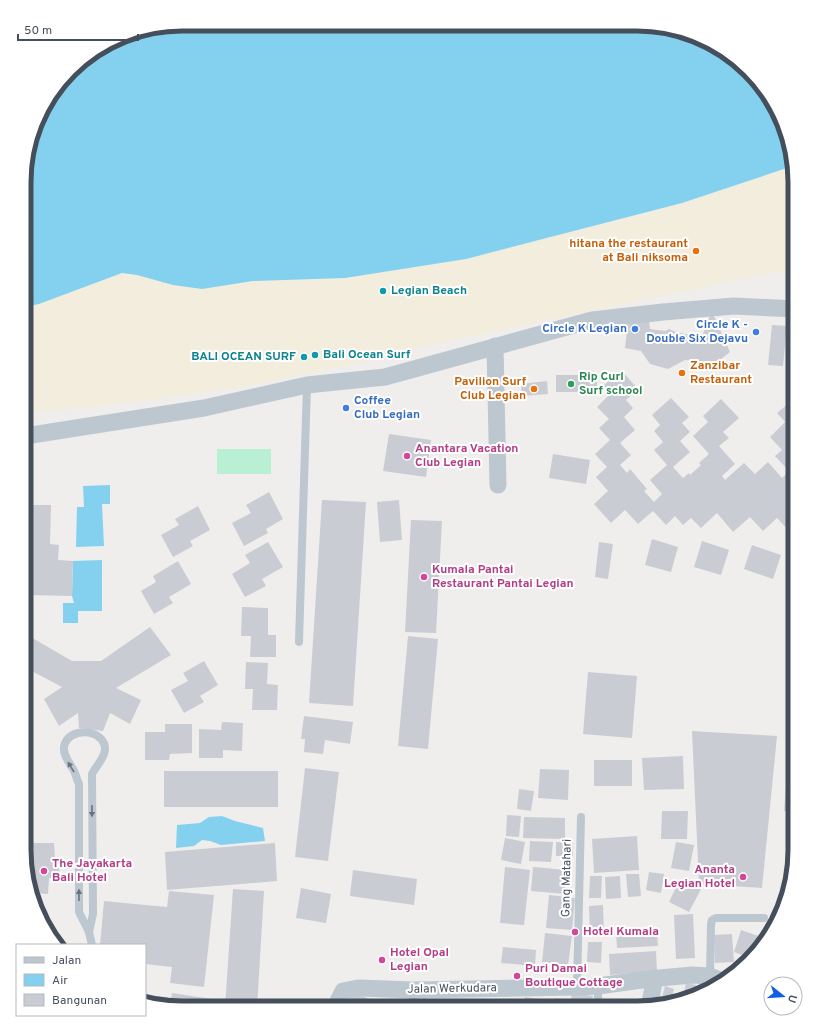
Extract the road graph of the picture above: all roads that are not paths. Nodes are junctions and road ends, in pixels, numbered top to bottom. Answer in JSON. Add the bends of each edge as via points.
{"nodes":[{"id":1,"x":788,"y":309,"type":"edge"},
{"id":2,"x":495,"y":346,"type":"junction"},
{"id":3,"x":306,"y":386,"type":"junction"},
{"id":4,"x":31,"y":435,"type":"edge"},
{"id":5,"x":498,"y":485,"type":"dead end"},
{"id":6,"x":299,"y":642,"type":"dead end"},
{"id":7,"x":581,"y":817,"type":"dead end"},
{"id":8,"x":764,"y":918,"type":"dead end"},
{"id":9,"x":89,"y":932,"type":"junction"},
{"id":10,"x":92,"y":944,"type":"edge"},
{"id":11,"x":652,"y":978,"type":"junction"},
{"id":12,"x":716,"y":979,"type":"edge"},
{"id":13,"x":598,"y":986,"type":"junction"},
{"id":14,"x":577,"y":987,"type":"junction"},
{"id":15,"x":414,"y":990,"type":"junction"},
{"id":16,"x":338,"y":1001,"type":"edge"},
{"id":17,"x":412,"y":1001,"type":"edge"},
{"id":18,"x":598,"y":1001,"type":"edge"},
{"id":19,"x":645,"y":1001,"type":"edge"},
{"id":20,"x":650,"y":1001,"type":"edge"}],
"edges":[{"from":1,"to":2,"type":"street","via":[[734,306],[592,320]]},
{"from":2,"to":3,"type":"street","via":[[385,376]]},
{"from":2,"to":5,"type":"street"},
{"from":3,"to":4,"type":"street","via":[[204,408]]},
{"from":3,"to":6,"type":"lane"},
{"from":7,"to":14,"type":"lane","name":"Gang Matahari"},
{"from":8,"to":12,"type":"lane","via":[[712,920],[710,924]]},
{"from":9,"to":9,"type":"lane","one_way":true,"via":[[78,912],[79,784],[65,756],[64,747],[68,739],[77,732],[97,735],[104,742],[105,751],[92,774],[93,914]]},
{"from":9,"to":10,"type":"lane"},
{"from":11,"to":12,"type":"street","name":"Jalan Werkudara","via":[[692,975]]},
{"from":11,"to":13,"type":"street","name":"Jalan Werkudara"},
{"from":11,"to":19,"type":"street"},
{"from":11,"to":20,"type":"street"},
{"from":13,"to":14,"type":"street","name":"Jalan Werkudara"},
{"from":13,"to":18,"type":"lane"},
{"from":14,"to":15,"type":"street","name":"Jalan Werkudara"},
{"from":15,"to":16,"type":"street","name":"Jalan Werkudara","via":[[358,988],[343,991]]},
{"from":15,"to":17,"type":"lane"}]}
